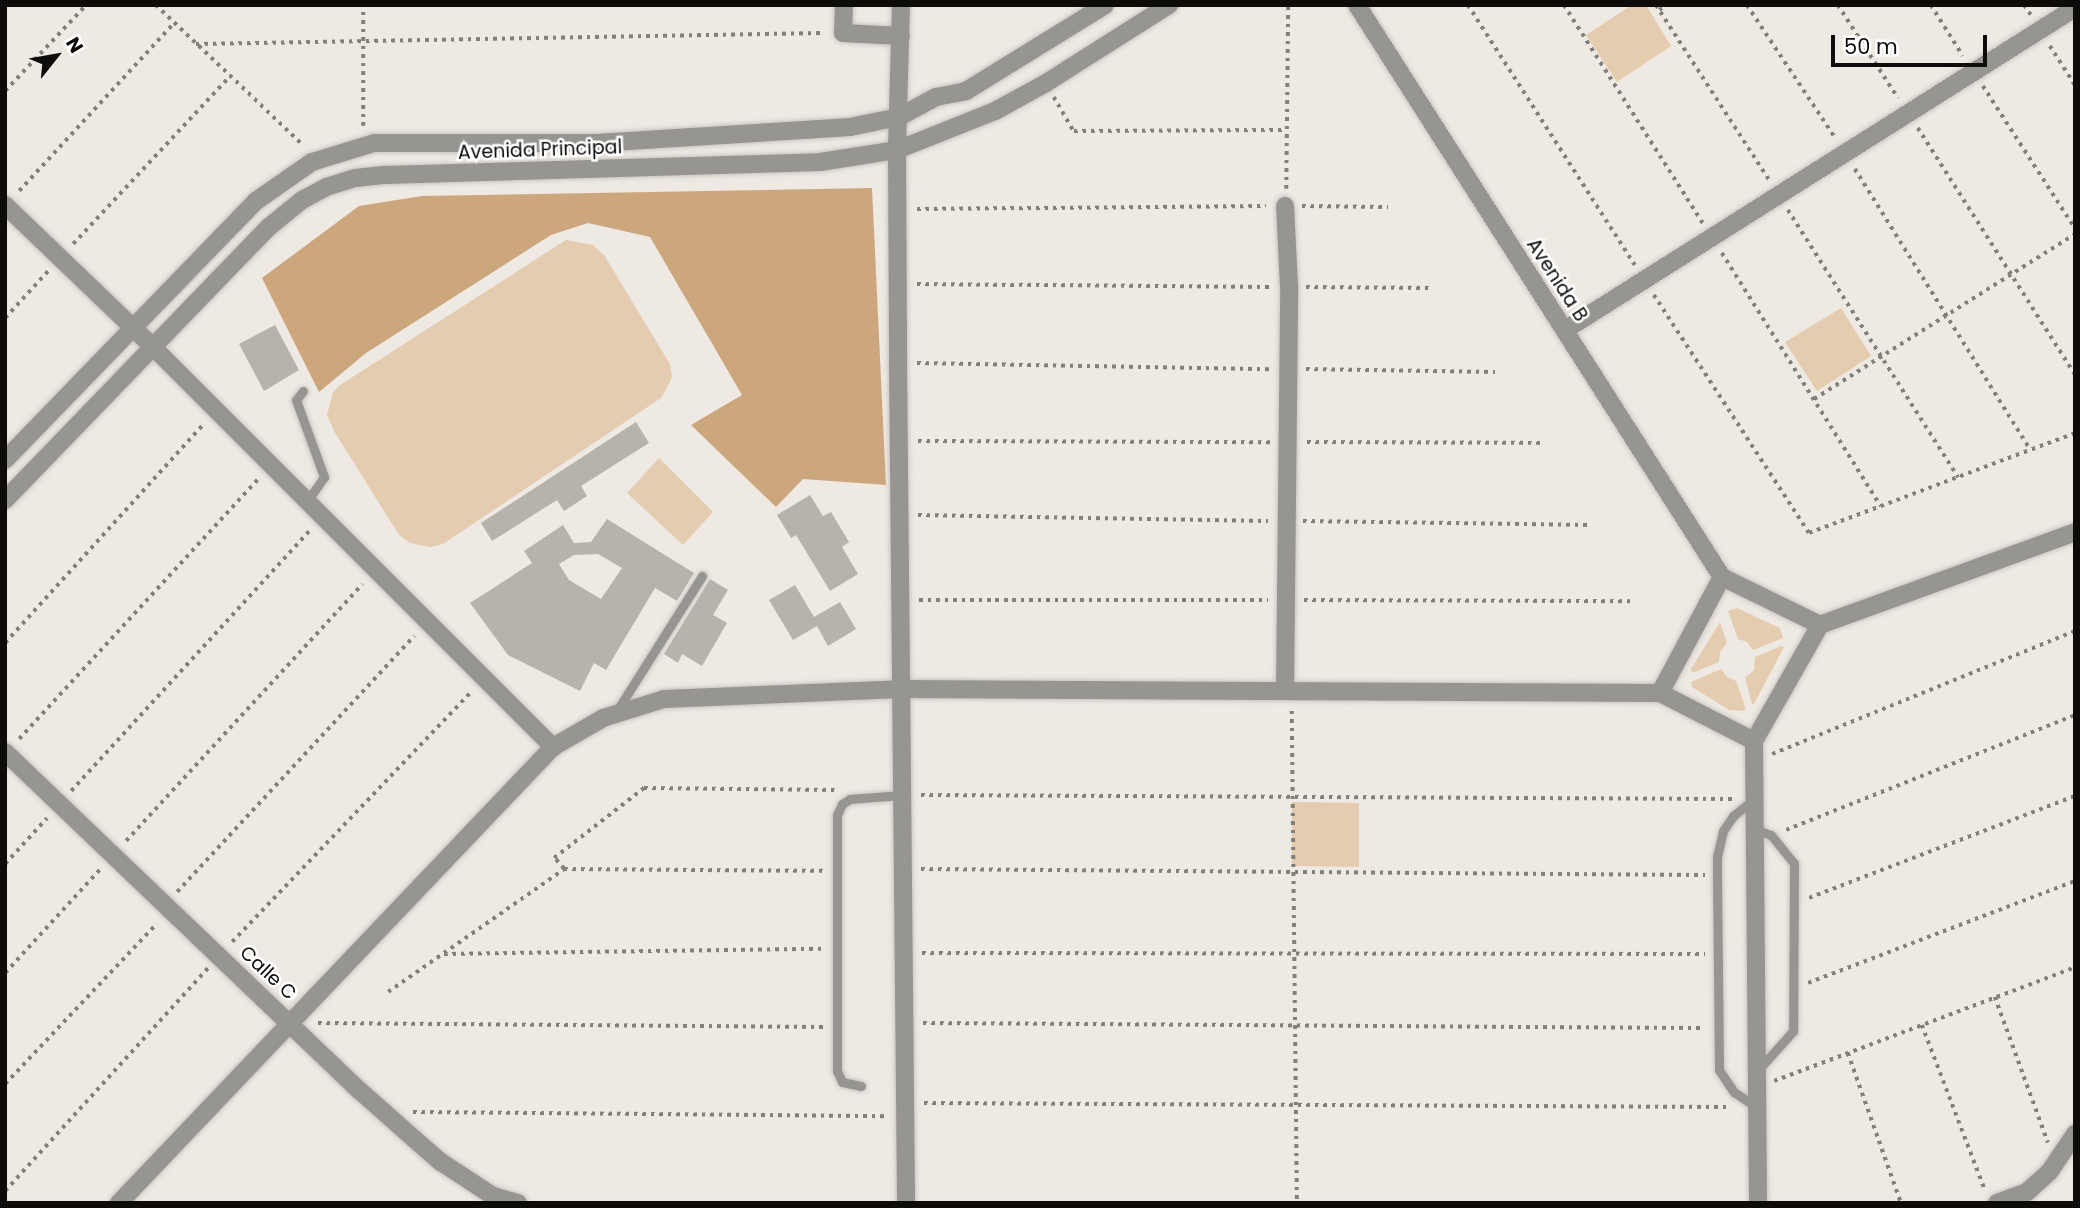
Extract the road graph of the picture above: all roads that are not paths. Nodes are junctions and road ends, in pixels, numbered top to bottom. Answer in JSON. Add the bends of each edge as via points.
{"nodes":[{"id":1,"x":844,"y":5,"type":"edge"},
{"id":2,"x":901,"y":5,"type":"edge"},
{"id":3,"x":1105,"y":5,"type":"edge"},
{"id":4,"x":1169,"y":5,"type":"edge"},
{"id":5,"x":1357,"y":5,"type":"edge"},
{"id":6,"x":2075,"y":8,"type":"edge"},
{"id":7,"x":901,"y":36,"type":"junction"},
{"id":8,"x":899,"y":117,"type":"junction"},
{"id":9,"x":897,"y":150,"type":"junction"},
{"id":10,"x":5,"y":205,"type":"edge"},
{"id":11,"x":1286,"y":206,"type":"road end"},
{"id":12,"x":134,"y":328,"type":"junction"},
{"id":13,"x":1565,"y":330,"type":"junction"},
{"id":14,"x":153,"y":348,"type":"junction"},
{"id":15,"x":303,"y":391,"type":"dead end"},
{"id":16,"x":5,"y":460,"type":"edge"},
{"id":17,"x":5,"y":500,"type":"edge"},
{"id":18,"x":307,"y":501,"type":"junction"},
{"id":19,"x":2075,"y":532,"type":"edge"},
{"id":20,"x":702,"y":576,"type":"dead end"},
{"id":21,"x":1722,"y":577,"type":"junction"},
{"id":22,"x":1819,"y":625,"type":"junction"},
{"id":23,"x":900,"y":688,"type":"junction"},
{"id":24,"x":1288,"y":691,"type":"junction"},
{"id":25,"x":1660,"y":693,"type":"junction"},
{"id":26,"x":615,"y":714,"type":"junction"},
{"id":27,"x":1754,"y":741,"type":"junction"},
{"id":28,"x":553,"y":747,"type":"junction"},
{"id":29,"x":6,"y":752,"type":"edge"},
{"id":30,"x":901,"y":795,"type":"junction"},
{"id":31,"x":1754,"y":799,"type":"junction"},
{"id":32,"x":1763,"y":832,"type":"junction"},
{"id":33,"x":290,"y":1023,"type":"junction"},
{"id":34,"x":1756,"y":1081,"type":"junction"},
{"id":35,"x":860,"y":1086,"type":"dead end"},
{"id":36,"x":1756,"y":1107,"type":"junction"},
{"id":37,"x":2072,"y":1146,"type":"edge"},
{"id":38,"x":119,"y":1203,"type":"edge"},
{"id":39,"x":518,"y":1203,"type":"edge"},
{"id":40,"x":906,"y":1203,"type":"edge"},
{"id":41,"x":1758,"y":1203,"type":"edge"},
{"id":42,"x":1997,"y":1203,"type":"edge"}],
"edges":[{"from":1,"to":7,"type":"street","via":[[843,33]]},
{"from":2,"to":7,"type":"street"},
{"from":3,"to":8,"type":"street","name":"Avenida Principal","via":[[976,85],[936,97]]},
{"from":4,"to":9,"type":"street","name":"Avenida Principal","via":[[1046,83],[956,129]]},
{"from":5,"to":13,"type":"street","name":"Avenida B"},
{"from":6,"to":13,"type":"street"},
{"from":7,"to":8,"type":"street"},
{"from":8,"to":9,"type":"street"},
{"from":8,"to":12,"type":"street","name":"Avenida Principal","via":[[850,127],[597,143],[363,145],[317,160],[256,201]]},
{"from":9,"to":14,"type":"street","name":"Avenida Principal","via":[[820,162],[355,178],[302,200],[269,227]]},
{"from":9,"to":23,"type":"street"},
{"from":10,"to":12,"type":"street"},
{"from":11,"to":24,"type":"street"},
{"from":12,"to":14,"type":"street"},
{"from":12,"to":16,"type":"street","name":"Avenida Principal"},
{"from":13,"to":21,"type":"street","name":"Avenida B"},
{"from":14,"to":17,"type":"street","name":"Avenida Principal"},
{"from":14,"to":18,"type":"street"},
{"from":15,"to":18,"type":"lane","via":[[296,400],[324,477]]},
{"from":18,"to":28,"type":"street"},
{"from":19,"to":22,"type":"street"},
{"from":20,"to":26,"type":"lane"},
{"from":21,"to":22,"type":"street"},
{"from":21,"to":25,"type":"street"},
{"from":22,"to":27,"type":"street"},
{"from":23,"to":24,"type":"street"},
{"from":23,"to":26,"type":"street","via":[[664,699]]},
{"from":23,"to":30,"type":"street"},
{"from":24,"to":25,"type":"street"},
{"from":25,"to":27,"type":"street"},
{"from":26,"to":28,"type":"street"},
{"from":27,"to":31,"type":"street"},
{"from":28,"to":33,"type":"street"},
{"from":29,"to":33,"type":"street","name":"Calle C"},
{"from":30,"to":35,"type":"lane","via":[[850,799],[837,815],[837,1071],[842,1082]]},
{"from":30,"to":40,"type":"street"},
{"from":31,"to":32,"type":"street"},
{"from":31,"to":36,"type":"lane","via":[[1723,831],[1717,875],[1719,1070],[1734,1092]]},
{"from":32,"to":34,"type":"street"},
{"from":32,"to":34,"type":"lane","via":[[1794,863],[1793,1031]]},
{"from":33,"to":38,"type":"street"},
{"from":33,"to":39,"type":"street","name":"Calle C","via":[[441,1162],[494,1196]]},
{"from":34,"to":36,"type":"street"},
{"from":36,"to":41,"type":"street"},
{"from":37,"to":42,"type":"street","via":[[2027,1192]]}]}
